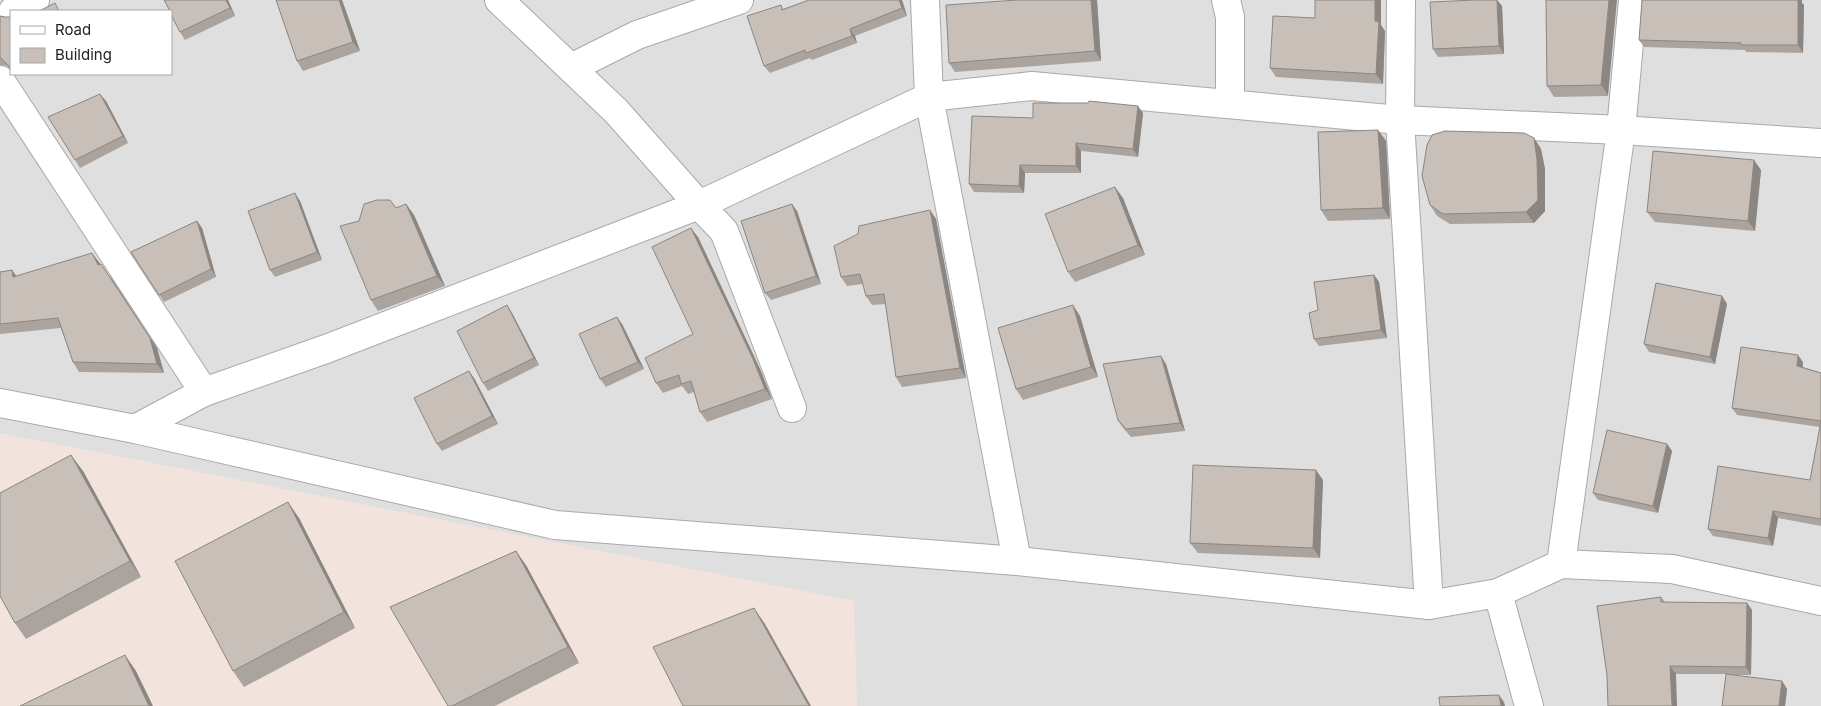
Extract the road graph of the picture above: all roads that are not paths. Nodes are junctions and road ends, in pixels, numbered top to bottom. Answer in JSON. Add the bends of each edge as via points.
{"nodes":[{"id":1,"x":36,"y":0,"type":"edge"},
{"id":2,"x":499,"y":0,"type":"edge"},
{"id":3,"x":739,"y":0,"type":"edge"},
{"id":4,"x":925,"y":0,"type":"edge"},
{"id":5,"x":1226,"y":0,"type":"edge"},
{"id":6,"x":1401,"y":0,"type":"edge"},
{"id":7,"x":1634,"y":0,"type":"edge"},
{"id":8,"x":16,"y":10,"type":"edge"},
{"id":9,"x":572,"y":68,"type":"junction"},
{"id":10,"x":0,"y":80,"type":"edge"},
{"id":11,"x":929,"y":97,"type":"junction"},
{"id":12,"x":1230,"y":104,"type":"junction"},
{"id":13,"x":1400,"y":120,"type":"junction"},
{"id":14,"x":1621,"y":130,"type":"junction"},
{"id":15,"x":1821,"y":143,"type":"edge"},
{"id":16,"x":699,"y":205,"type":"junction"},
{"id":17,"x":204,"y":392,"type":"junction"},
{"id":18,"x":0,"y":403,"type":"edge"},
{"id":19,"x":792,"y":408,"type":"dead end"},
{"id":20,"x":134,"y":429,"type":"junction"},
{"id":21,"x":1017,"y":561,"type":"junction"},
{"id":22,"x":1561,"y":564,"type":"junction"},
{"id":23,"x":1498,"y":593,"type":"junction"},
{"id":24,"x":1821,"y":601,"type":"edge"},
{"id":25,"x":1429,"y":605,"type":"junction"},
{"id":26,"x":1529,"y":706,"type":"edge"}],
"edges":[{"from":1,"to":8,"type":"street"},
{"from":2,"to":9,"type":"street"},
{"from":3,"to":9,"type":"street","via":[[637,35]]},
{"from":4,"to":11,"type":"street"},
{"from":5,"to":12,"type":"street","via":[[1230,17]]},
{"from":6,"to":13,"type":"street"},
{"from":7,"to":14,"type":"street"},
{"from":9,"to":16,"type":"street","via":[[616,111]]},
{"from":10,"to":17,"type":"street"},
{"from":11,"to":12,"type":"street","via":[[1032,86]]},
{"from":11,"to":16,"type":"street"},
{"from":11,"to":21,"type":"street"},
{"from":12,"to":13,"type":"street"},
{"from":13,"to":14,"type":"street"},
{"from":13,"to":25,"type":"street"},
{"from":14,"to":15,"type":"street"},
{"from":14,"to":22,"type":"street"},
{"from":16,"to":17,"type":"street","via":[[326,349]]},
{"from":16,"to":19,"type":"street","via":[[724,231]]},
{"from":17,"to":20,"type":"street"},
{"from":18,"to":20,"type":"street"},
{"from":20,"to":21,"type":"street","via":[[555,525]]},
{"from":21,"to":25,"type":"street"},
{"from":22,"to":23,"type":"street"},
{"from":22,"to":24,"type":"street","via":[[1672,569]]},
{"from":23,"to":25,"type":"street"},
{"from":23,"to":26,"type":"street"}]}
